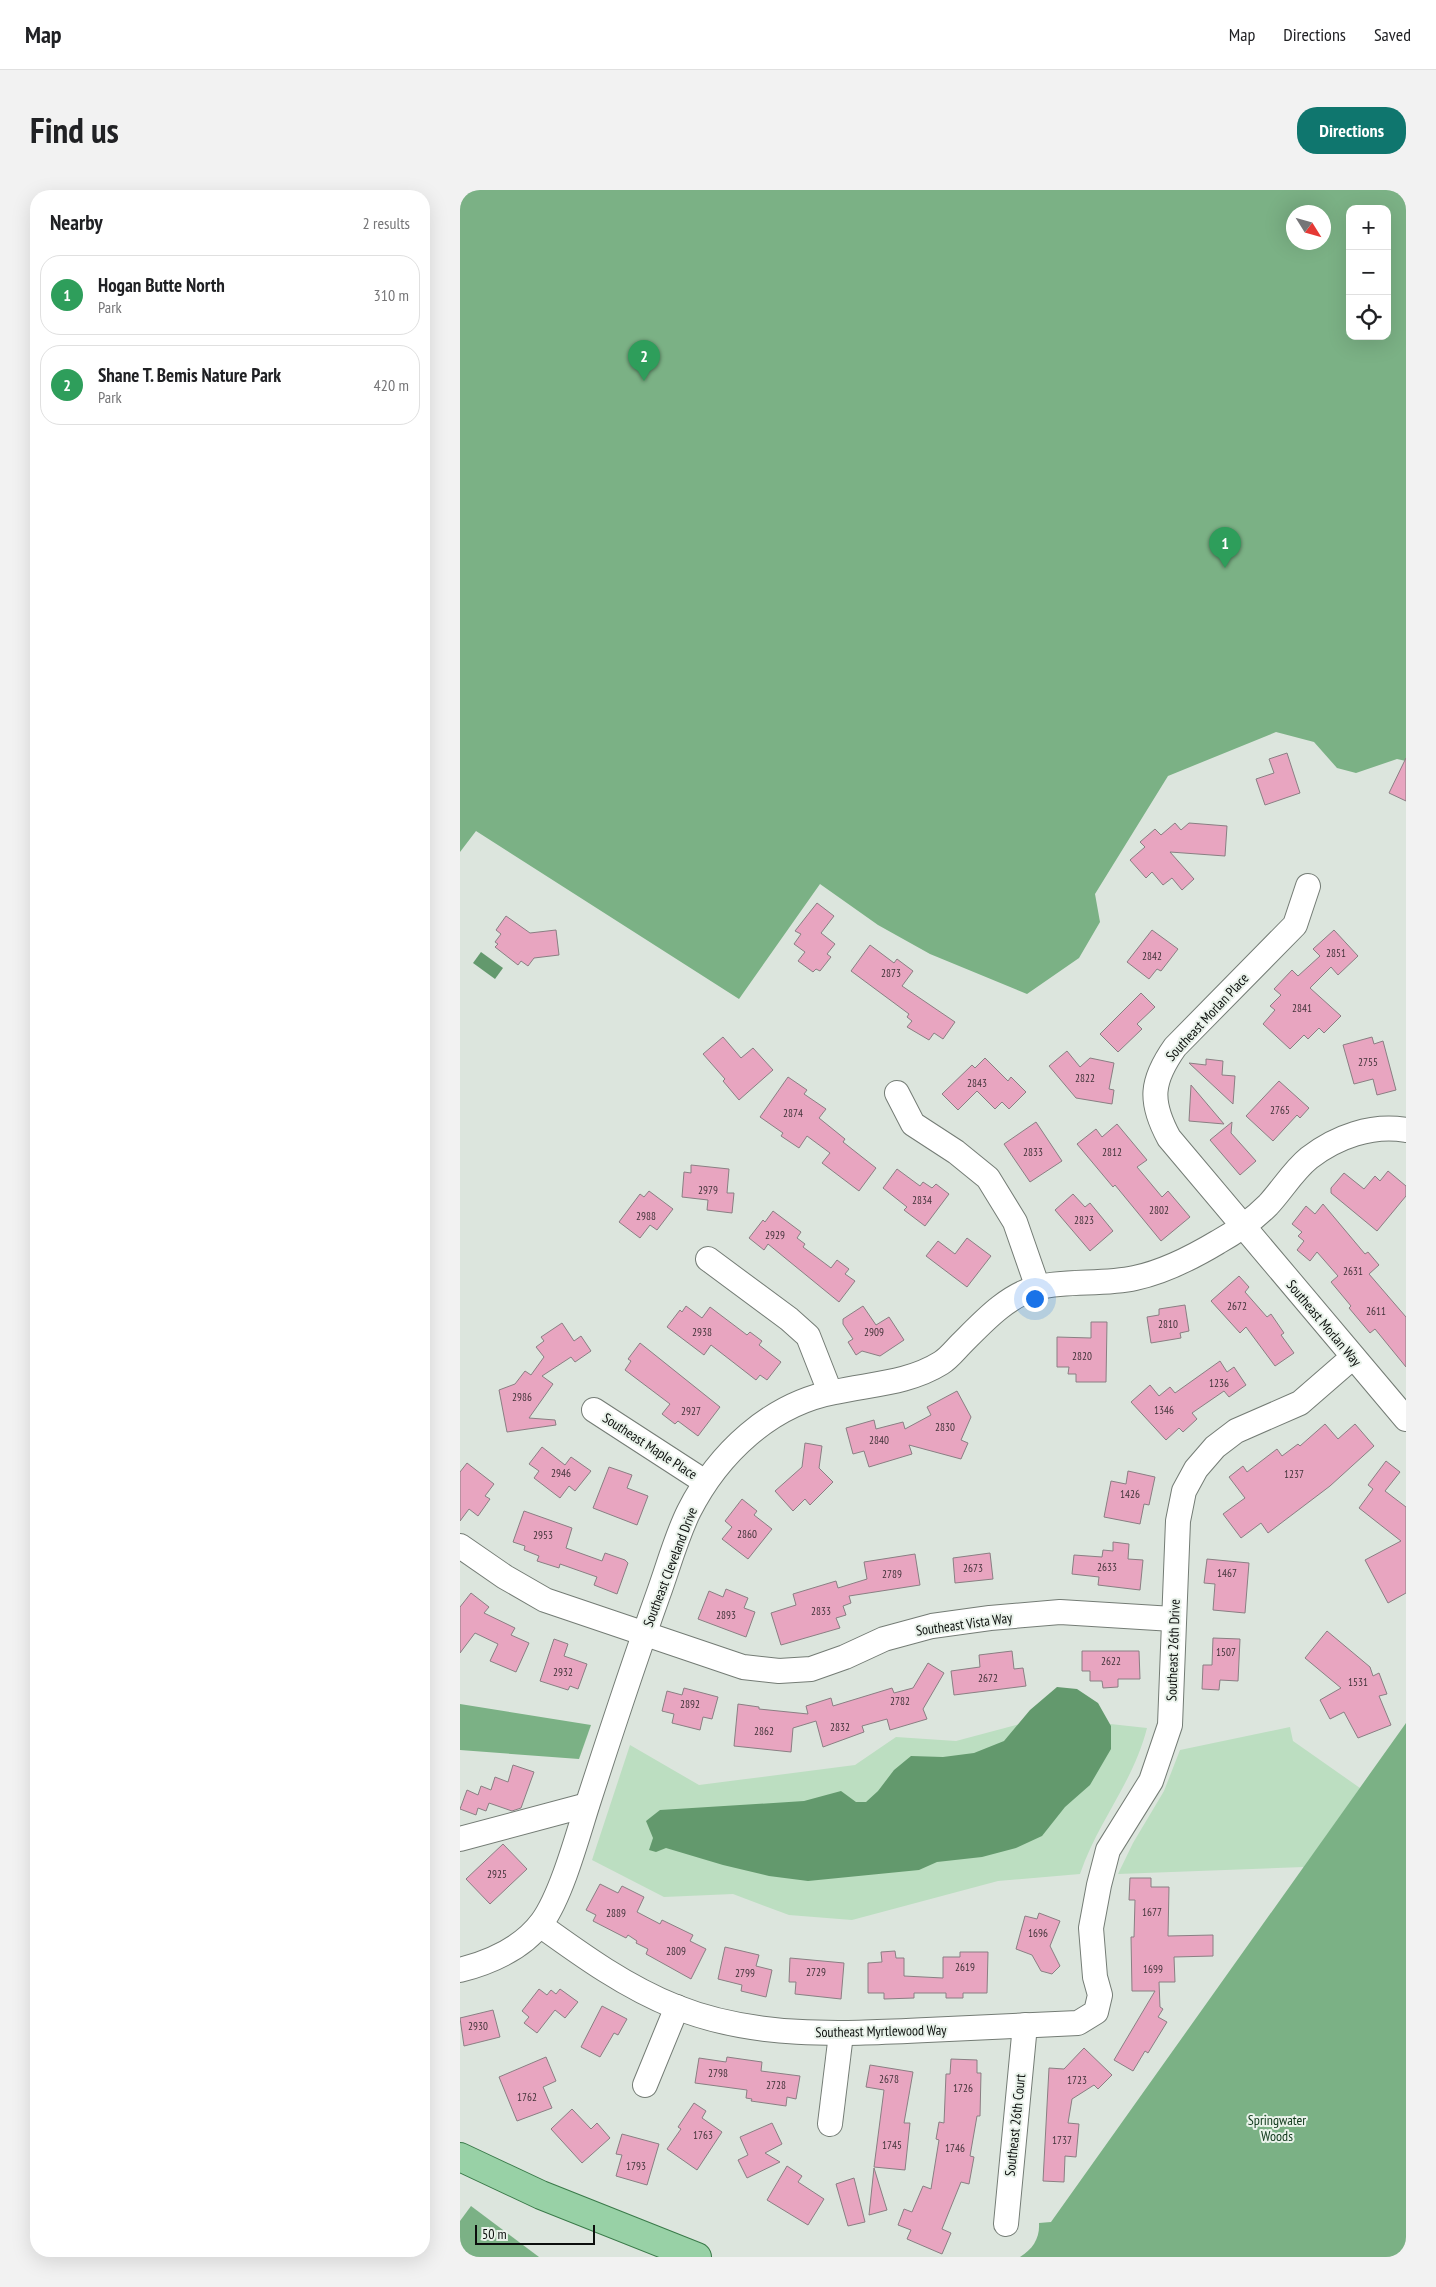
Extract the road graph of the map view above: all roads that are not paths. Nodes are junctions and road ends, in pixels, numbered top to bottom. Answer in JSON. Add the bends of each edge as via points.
{"nodes":[{"id":1,"x":1308,"y":886,"type":"dead end"},
{"id":2,"x":897,"y":1093,"type":"dead end"},
{"id":3,"x":1400,"y":1129,"type":"edge"},
{"id":4,"x":1243,"y":1227,"type":"junction"},
{"id":5,"x":708,"y":1260,"type":"dead end"},
{"id":6,"x":1038,"y":1288,"type":"junction"},
{"id":7,"x":1353,"y":1358,"type":"junction"},
{"id":8,"x":830,"y":1392,"type":"junction"},
{"id":9,"x":594,"y":1410,"type":"dead end"},
{"id":10,"x":1406,"y":1419,"type":"edge"},
{"id":11,"x":705,"y":1482,"type":"junction"},
{"id":12,"x":460,"y":1546,"type":"edge"},
{"id":13,"x":1173,"y":1619,"type":"junction"},
{"id":14,"x":644,"y":1634,"type":"junction"},
{"id":15,"x":587,"y":1805,"type":"junction"},
{"id":16,"x":460,"y":1838,"type":"edge"},
{"id":17,"x":540,"y":1925,"type":"junction"},
{"id":18,"x":460,"y":1970,"type":"edge"},
{"id":19,"x":677,"y":2007,"type":"junction"},
{"id":20,"x":1096,"y":2012,"type":"joint"},
{"id":21,"x":1025,"y":2026,"type":"junction"},
{"id":22,"x":841,"y":2034,"type":"junction"},
{"id":23,"x":645,"y":2085,"type":"dead end"},
{"id":24,"x":830,"y":2124,"type":"dead end"},
{"id":25,"x":460,"y":2157,"type":"edge"},
{"id":26,"x":1006,"y":2224,"type":"dead end"},
{"id":27,"x":698,"y":2257,"type":"edge"}],
"edges":[{"from":1,"to":4,"type":"street","name":"Southeast Morlan Place","via":[[1295,926],[1174,1047],[1161,1067],[1155,1085],[1159,1118],[1169,1138]]},
{"from":2,"to":6,"type":"street","via":[[913,1124],[988,1178],[1015,1222]]},
{"from":3,"to":4,"type":"street","name":"Southeast Cleveland Drive","via":[[1360,1131],[1331,1144],[1308,1159],[1266,1207]]},
{"from":4,"to":6,"type":"street","name":"Southeast Cleveland Drive","via":[[1181,1262],[1136,1278]]},
{"from":4,"to":7,"type":"street","name":"Southeast Morlan Way"},
{"from":5,"to":8,"type":"street","via":[[808,1336]]},
{"from":6,"to":8,"type":"street","name":"Southeast Cleveland Drive","via":[[1003,1304],[943,1362],[911,1377]]},
{"from":7,"to":10,"type":"street","name":"Southeast Morlan Way"},
{"from":7,"to":13,"type":"street","name":"Southeast 26th Drive","via":[[1300,1402],[1236,1432],[1215,1448],[1196,1469],[1184,1490],[1178,1521]]},
{"from":8,"to":11,"type":"street","name":"Southeast Cleveland Drive","via":[[792,1406],[758,1427],[731,1450]]},
{"from":9,"to":11,"type":"street","name":"Southeast Maple Place"},
{"from":11,"to":14,"type":"street","name":"Southeast Cleveland Drive","via":[[687,1514]]},
{"from":12,"to":14,"type":"street","name":"Southeast Vista Way","via":[[545,1600]]},
{"from":13,"to":14,"type":"street","name":"Southeast Vista Way","via":[[1060,1612],[932,1626],[884,1639],[845,1658],[810,1669],[779,1671],[743,1667]]},
{"from":13,"to":20,"type":"street","name":"Southeast 26th Drive","via":[[1170,1725],[1151,1781],[1108,1850],[1099,1884],[1092,1928],[1095,1977],[1100,1995]]},
{"from":14,"to":15,"type":"street","name":"Southeast Cleveland Drive"},
{"from":15,"to":16,"type":"street"},
{"from":15,"to":17,"type":"street","name":"Southeast Cleveland Drive","via":[[555,1898]]},
{"from":17,"to":18,"type":"street","name":"Southeast Cleveland Drive","via":[[504,1954],[485,1964]]},
{"from":17,"to":19,"type":"street","name":"Southeast Myrtlewood Way","via":[[623,1982]]},
{"from":19,"to":22,"type":"street","name":"Southeast Myrtlewood Way","via":[[735,2024]]},
{"from":19,"to":23,"type":"street"},
{"from":20,"to":21,"type":"street","name":"Southeast Myrtlewood Way","via":[[1078,2023]]},
{"from":21,"to":22,"type":"street","name":"Southeast Myrtlewood Way"},
{"from":21,"to":26,"type":"street","name":"Southeast 26th Court"},
{"from":22,"to":24,"type":"street"},
{"from":25,"to":27,"type":"main road","via":[[541,2195]]}]}
